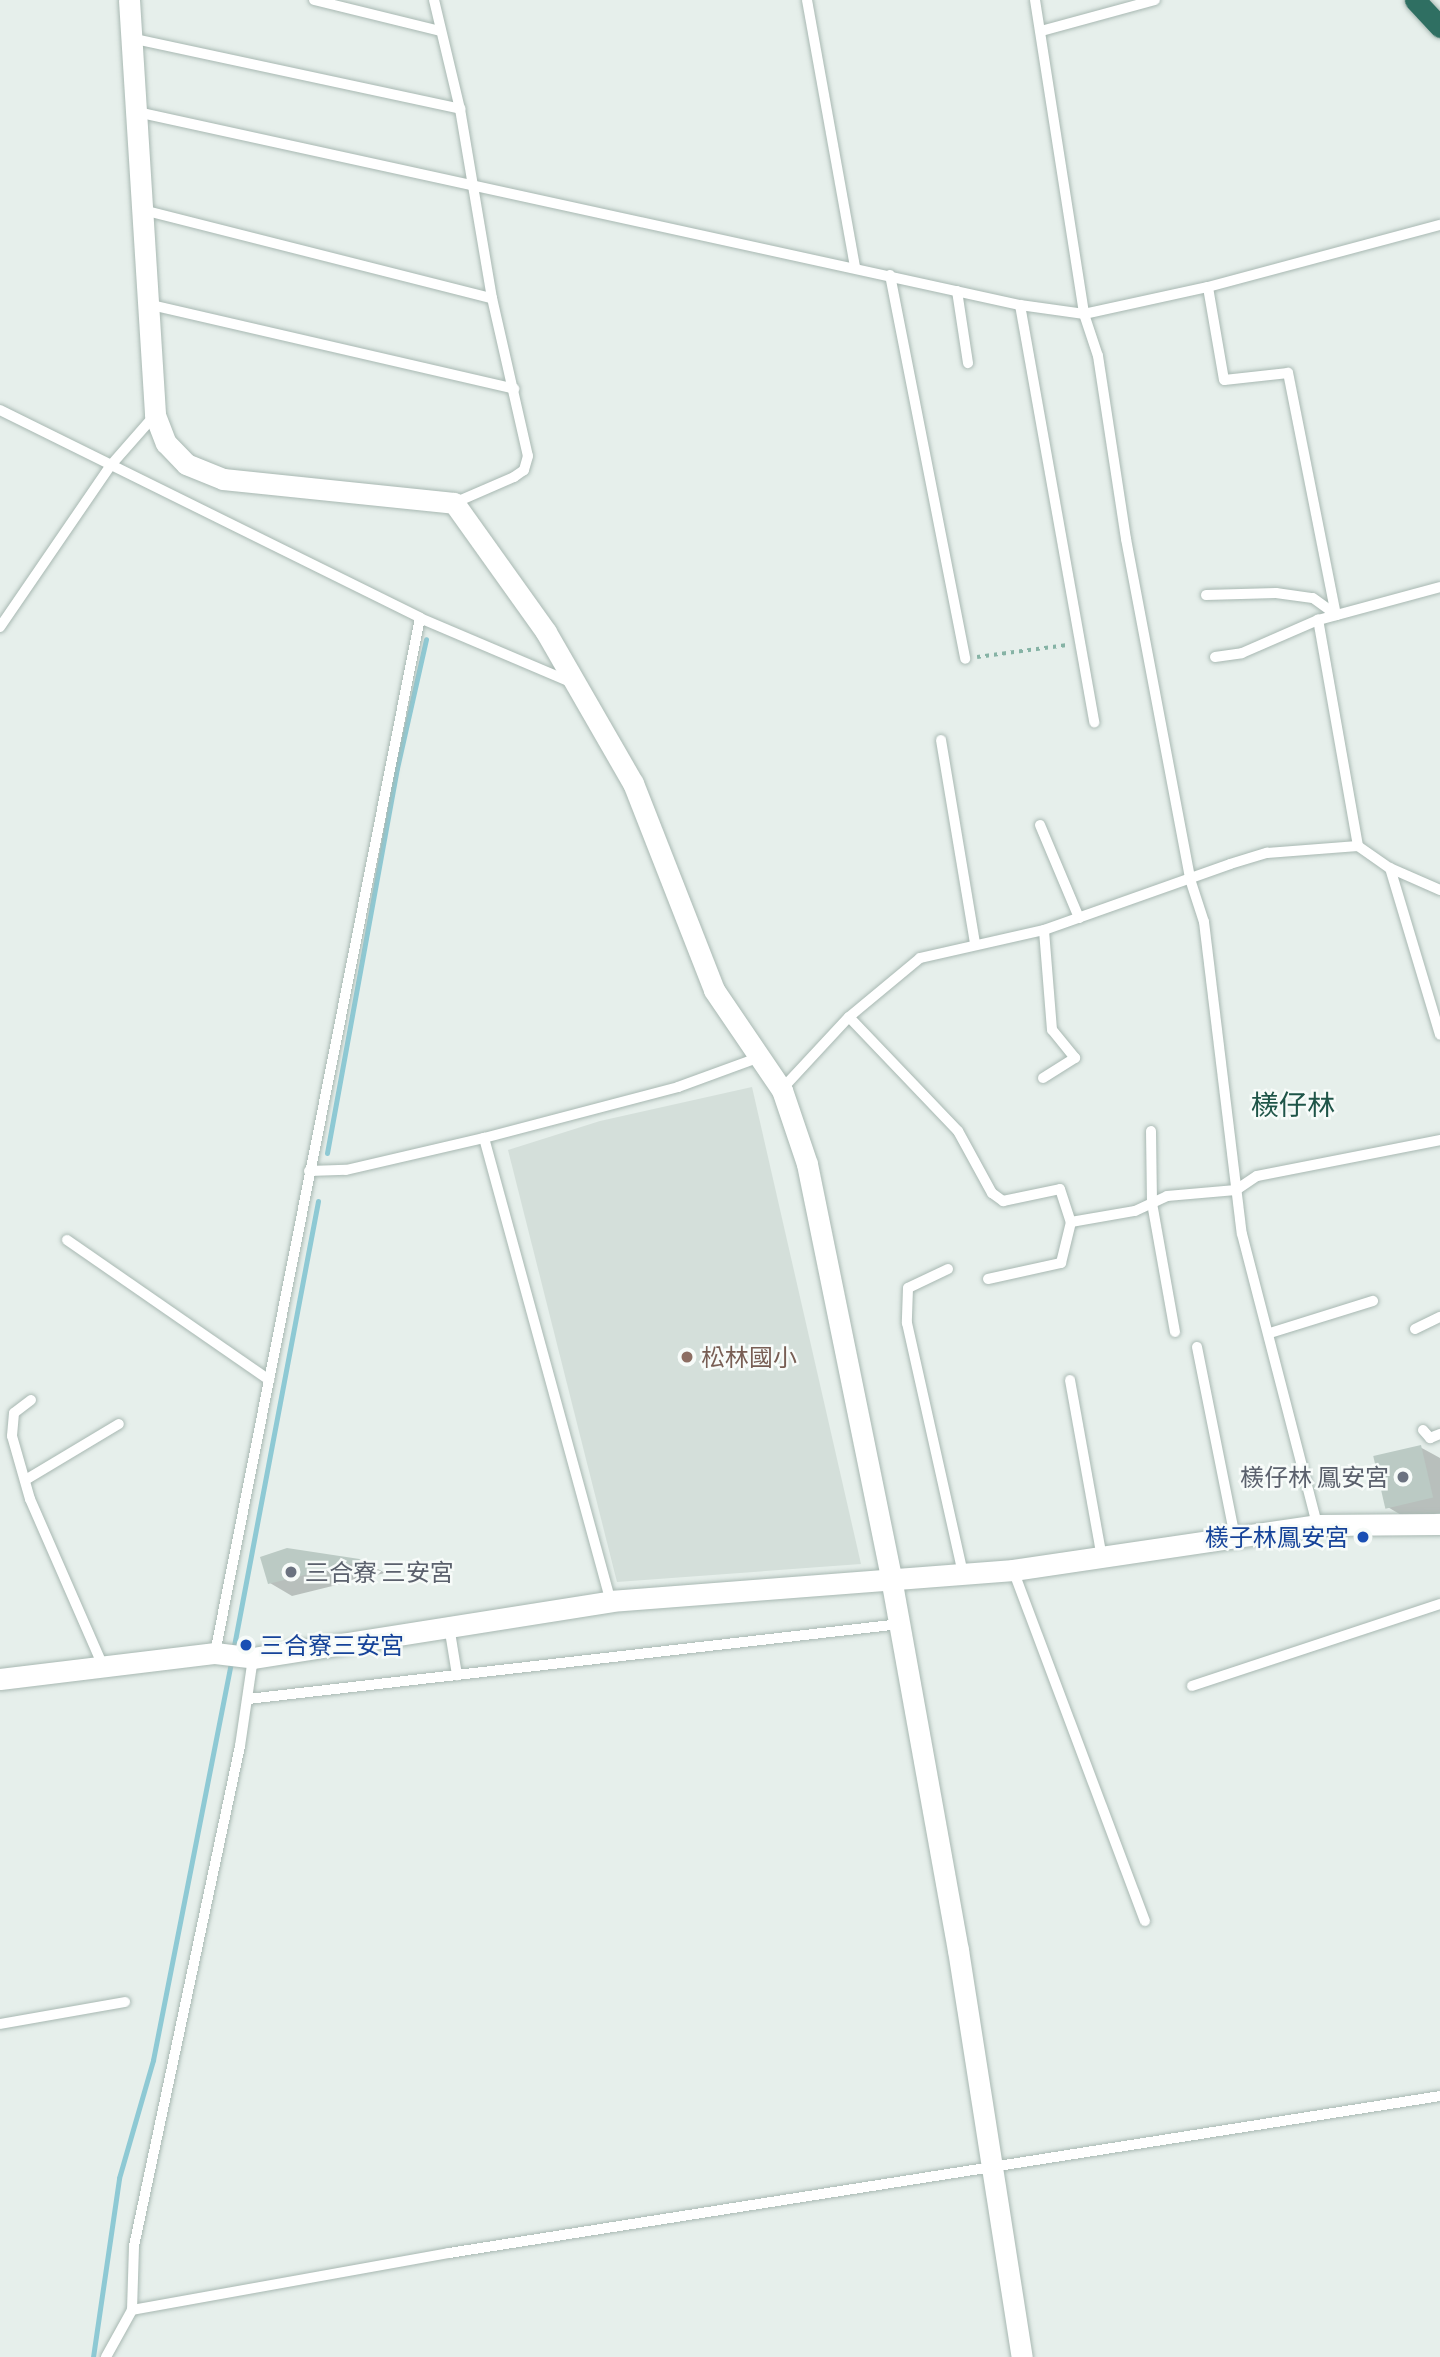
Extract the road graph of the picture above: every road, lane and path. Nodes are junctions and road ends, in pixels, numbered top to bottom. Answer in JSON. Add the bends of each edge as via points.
{"nodes":[{"id":1,"x":129,"y":0,"type":"edge"},
{"id":2,"x":314,"y":0,"type":"edge"},
{"id":3,"x":434,"y":0,"type":"edge"},
{"id":4,"x":807,"y":0,"type":"edge"},
{"id":5,"x":1035,"y":0,"type":"edge"},
{"id":6,"x":1155,"y":0,"type":"edge"},
{"id":7,"x":1415,"y":0,"type":"edge"},
{"id":8,"x":1440,"y":27,"type":"edge"},
{"id":9,"x":440,"y":31,"type":"junction"},
{"id":10,"x":1041,"y":31,"type":"junction"},
{"id":11,"x":130,"y":38,"type":"junction"},
{"id":12,"x":460,"y":109,"type":"junction"},
{"id":13,"x":137,"y":112,"type":"junction"},
{"id":14,"x":474,"y":184,"type":"junction"},
{"id":15,"x":142,"y":210,"type":"junction"},
{"id":16,"x":1440,"y":225,"type":"edge"},
{"id":17,"x":855,"y":267,"type":"junction"},
{"id":18,"x":890,"y":275,"type":"junction"},
{"id":19,"x":1208,"y":287,"type":"junction"},
{"id":20,"x":957,"y":291,"type":"junction"},
{"id":21,"x":492,"y":298,"type":"junction"},
{"id":22,"x":146,"y":304,"type":"junction"},
{"id":23,"x":1020,"y":305,"type":"junction"},
{"id":24,"x":1084,"y":314,"type":"junction"},
{"id":25,"x":968,"y":363,"type":"dead end"},
{"id":26,"x":514,"y":389,"type":"junction"},
{"id":27,"x":0,"y":410,"type":"edge"},
{"id":28,"x":155,"y":415,"type":"junction"},
{"id":29,"x":111,"y":465,"type":"junction"},
{"id":30,"x":454,"y":503,"type":"junction"},
{"id":31,"x":1440,"y":587,"type":"edge"},
{"id":32,"x":1206,"y":595,"type":"dead end"},
{"id":33,"x":1336,"y":615,"type":"junction"},
{"id":34,"x":420,"y":618,"type":"junction"},
{"id":35,"x":1318,"y":620,"type":"junction"},
{"id":36,"x":0,"y":627,"type":"edge"},
{"id":37,"x":1083,"y":643,"type":"junction"},
{"id":38,"x":1215,"y":657,"type":"dead end"},
{"id":39,"x":965,"y":659,"type":"joint"},
{"id":40,"x":576,"y":683,"type":"junction"},
{"id":41,"x":1094,"y":722,"type":"dead end"},
{"id":42,"x":941,"y":740,"type":"dead end"},
{"id":43,"x":1040,"y":825,"type":"dead end"},
{"id":44,"x":1358,"y":846,"type":"junction"},
{"id":45,"x":1390,"y":868,"type":"junction"},
{"id":46,"x":1190,"y":879,"type":"junction"},
{"id":47,"x":1440,"y":890,"type":"edge"},
{"id":48,"x":1079,"y":918,"type":"junction"},
{"id":49,"x":1044,"y":930,"type":"junction"},
{"id":50,"x":975,"y":943,"type":"junction"},
{"id":51,"x":849,"y":1017,"type":"junction"},
{"id":52,"x":1440,"y":1035,"type":"edge"},
{"id":53,"x":760,"y":1057,"type":"junction"},
{"id":54,"x":1043,"y":1078,"type":"dead end"},
{"id":55,"x":782,"y":1090,"type":"junction"},
{"id":56,"x":1152,"y":1131,"type":"dead end"},
{"id":57,"x":484,"y":1138,"type":"junction"},
{"id":58,"x":1440,"y":1140,"type":"edge"},
{"id":59,"x":309,"y":1171,"type":"junction"},
{"id":60,"x":1236,"y":1190,"type":"junction"},
{"id":61,"x":1152,"y":1203,"type":"junction"},
{"id":62,"x":1071,"y":1222,"type":"junction"},
{"id":63,"x":67,"y":1240,"type":"dead end"},
{"id":64,"x":948,"y":1269,"type":"dead end"},
{"id":65,"x":988,"y":1279,"type":"dead end"},
{"id":66,"x":1373,"y":1301,"type":"dead end"},
{"id":67,"x":1440,"y":1317,"type":"edge"},
{"id":68,"x":1415,"y":1329,"type":"dead end"},
{"id":69,"x":1175,"y":1332,"type":"dead end"},
{"id":70,"x":1270,"y":1333,"type":"junction"},
{"id":71,"x":1197,"y":1347,"type":"dead end"},
{"id":72,"x":270,"y":1380,"type":"junction"},
{"id":73,"x":1070,"y":1380,"type":"dead end"},
{"id":74,"x":31,"y":1400,"type":"dead end"},
{"id":75,"x":119,"y":1424,"type":"dead end"},
{"id":76,"x":1423,"y":1430,"type":"dead end"},
{"id":77,"x":1440,"y":1434,"type":"edge"},
{"id":78,"x":12,"y":1436,"type":"junction"},
{"id":79,"x":0,"y":1444,"type":"edge"},
{"id":80,"x":27,"y":1479,"type":"junction"},
{"id":81,"x":1440,"y":1524,"type":"edge"},
{"id":82,"x":1317,"y":1525,"type":"junction"},
{"id":83,"x":1235,"y":1537,"type":"junction"},
{"id":84,"x":1102,"y":1558,"type":"junction"},
{"id":85,"x":1013,"y":1570,"type":"junction"},
{"id":86,"x":963,"y":1573,"type":"junction"},
{"id":87,"x":891,"y":1578,"type":"junction"},
{"id":88,"x":611,"y":1601,"type":"junction"},
{"id":89,"x":1440,"y":1604,"type":"edge"},
{"id":90,"x":900,"y":1625,"type":"junction"},
{"id":91,"x":449,"y":1626,"type":"junction"},
{"id":92,"x":215,"y":1653,"type":"junction"},
{"id":93,"x":253,"y":1658,"type":"junction"},
{"id":94,"x":103,"y":1666,"type":"junction"},
{"id":95,"x":457,"y":1675,"type":"junction"},
{"id":96,"x":0,"y":1679,"type":"edge"},
{"id":97,"x":1192,"y":1686,"type":"dead end"},
{"id":98,"x":248,"y":1699,"type":"junction"},
{"id":99,"x":1145,"y":1921,"type":"dead end"},
{"id":100,"x":125,"y":2002,"type":"dead end"},
{"id":101,"x":0,"y":2024,"type":"edge"},
{"id":102,"x":1440,"y":2096,"type":"edge"},
{"id":103,"x":992,"y":2170,"type":"junction"},
{"id":104,"x":132,"y":2310,"type":"junction"},
{"id":105,"x":106,"y":2357,"type":"edge"},
{"id":106,"x":1022,"y":2357,"type":"edge"}],
"edges":[{"from":1,"to":11,"type":"street"},
{"from":2,"to":9,"type":"lane"},
{"from":3,"to":9,"type":"lane"},
{"from":4,"to":17,"type":"lane"},
{"from":5,"to":10,"type":"lane"},
{"from":6,"to":10,"type":"lane"},
{"from":7,"to":8,"type":"highway"},
{"from":9,"to":12,"type":"lane"},
{"from":10,"to":24,"type":"lane"},
{"from":11,"to":12,"type":"lane"},
{"from":11,"to":13,"type":"street"},
{"from":12,"to":14,"type":"lane"},
{"from":13,"to":14,"type":"lane"},
{"from":13,"to":15,"type":"street"},
{"from":14,"to":17,"type":"lane"},
{"from":14,"to":21,"type":"lane"},
{"from":15,"to":21,"type":"lane"},
{"from":15,"to":22,"type":"street"},
{"from":16,"to":19,"type":"lane"},
{"from":17,"to":18,"type":"lane"},
{"from":18,"to":20,"type":"lane"},
{"from":18,"to":39,"type":"lane"},
{"from":19,"to":24,"type":"lane"},
{"from":19,"to":33,"type":"lane","via":[[1224,380],[1289,373]]},
{"from":20,"to":23,"type":"lane"},
{"from":20,"to":25,"type":"lane"},
{"from":21,"to":26,"type":"lane"},
{"from":22,"to":26,"type":"lane"},
{"from":22,"to":28,"type":"street"},
{"from":23,"to":24,"type":"lane"},
{"from":23,"to":37,"type":"lane"},
{"from":24,"to":46,"type":"lane","via":[[1098,356]]},
{"from":26,"to":30,"type":"lane","via":[[528,456],[524,470]]},
{"from":27,"to":29,"type":"lane"},
{"from":28,"to":29,"type":"lane"},
{"from":28,"to":30,"type":"street","via":[[166,443],[186,464],[223,479]]},
{"from":29,"to":34,"type":"lane"},
{"from":29,"to":36,"type":"lane"},
{"from":30,"to":40,"type":"street","via":[[546,632]]},
{"from":31,"to":33,"type":"lane"},
{"from":32,"to":33,"type":"lane","via":[[1276,593],[1312,598]]},
{"from":33,"to":35,"type":"lane"},
{"from":34,"to":40,"type":"lane"},
{"from":34,"to":59,"type":"lane"},
{"from":35,"to":38,"type":"lane","via":[[1242,653]]},
{"from":35,"to":44,"type":"lane"},
{"from":37,"to":39,"type":"path"},
{"from":37,"to":41,"type":"lane"},
{"from":40,"to":53,"type":"street","via":[[640,798],[714,990]]},
{"from":42,"to":50,"type":"lane"},
{"from":43,"to":48,"type":"lane"},
{"from":44,"to":45,"type":"lane"},
{"from":44,"to":46,"type":"lane","via":[[1266,853]]},
{"from":45,"to":47,"type":"lane"},
{"from":45,"to":52,"type":"lane"},
{"from":46,"to":48,"type":"lane"},
{"from":46,"to":60,"type":"lane","via":[[1204,922]]},
{"from":48,"to":49,"type":"lane"},
{"from":49,"to":50,"type":"lane"},
{"from":49,"to":54,"type":"lane","via":[[1052,1030],[1075,1058]]},
{"from":50,"to":51,"type":"lane","via":[[920,958]]},
{"from":51,"to":55,"type":"lane"},
{"from":51,"to":62,"type":"lane","via":[[958,1131],[992,1194],[1003,1201],[1060,1189]]},
{"from":53,"to":55,"type":"street"},
{"from":53,"to":57,"type":"lane","via":[[678,1087]]},
{"from":55,"to":87,"type":"street","via":[[807,1164]]},
{"from":56,"to":61,"type":"lane"},
{"from":57,"to":59,"type":"lane","via":[[346,1170]]},
{"from":57,"to":88,"type":"lane"},
{"from":58,"to":60,"type":"lane","via":[[1257,1176]]},
{"from":59,"to":72,"type":"lane"},
{"from":60,"to":61,"type":"lane","via":[[1167,1196]]},
{"from":60,"to":70,"type":"lane","via":[[1242,1234]]},
{"from":61,"to":62,"type":"lane","via":[[1135,1211]]},
{"from":61,"to":69,"type":"lane"},
{"from":62,"to":65,"type":"lane","via":[[1061,1263]]},
{"from":63,"to":72,"type":"lane"},
{"from":64,"to":86,"type":"lane","via":[[908,1288],[907,1323]]},
{"from":66,"to":70,"type":"lane"},
{"from":67,"to":68,"type":"lane"},
{"from":70,"to":82,"type":"lane"},
{"from":71,"to":83,"type":"lane"},
{"from":72,"to":92,"type":"lane"},
{"from":73,"to":84,"type":"lane"},
{"from":74,"to":78,"type":"lane","via":[[13,1413]]},
{"from":75,"to":80,"type":"lane"},
{"from":76,"to":77,"type":"lane","via":[[1430,1438]]},
{"from":78,"to":79,"type":"lane"},
{"from":78,"to":80,"type":"lane"},
{"from":80,"to":94,"type":"lane","via":[[30,1499]]},
{"from":81,"to":82,"type":"street"},
{"from":82,"to":83,"type":"street"},
{"from":83,"to":84,"type":"street"},
{"from":84,"to":85,"type":"street"},
{"from":85,"to":86,"type":"street"},
{"from":85,"to":99,"type":"lane"},
{"from":86,"to":87,"type":"street"},
{"from":87,"to":88,"type":"street"},
{"from":87,"to":90,"type":"street"},
{"from":88,"to":91,"type":"street"},
{"from":89,"to":97,"type":"lane"},
{"from":90,"to":95,"type":"lane"},
{"from":90,"to":103,"type":"street"},
{"from":91,"to":93,"type":"street"},
{"from":91,"to":95,"type":"lane"},
{"from":92,"to":93,"type":"street"},
{"from":92,"to":94,"type":"street"},
{"from":93,"to":98,"type":"lane"},
{"from":94,"to":96,"type":"street"},
{"from":95,"to":98,"type":"lane"},
{"from":98,"to":104,"type":"lane","via":[[134,2245]]},
{"from":100,"to":101,"type":"lane"},
{"from":102,"to":103,"type":"lane"},
{"from":103,"to":104,"type":"lane","via":[[449,2253]]},
{"from":103,"to":106,"type":"street"},
{"from":104,"to":105,"type":"lane"}]}
